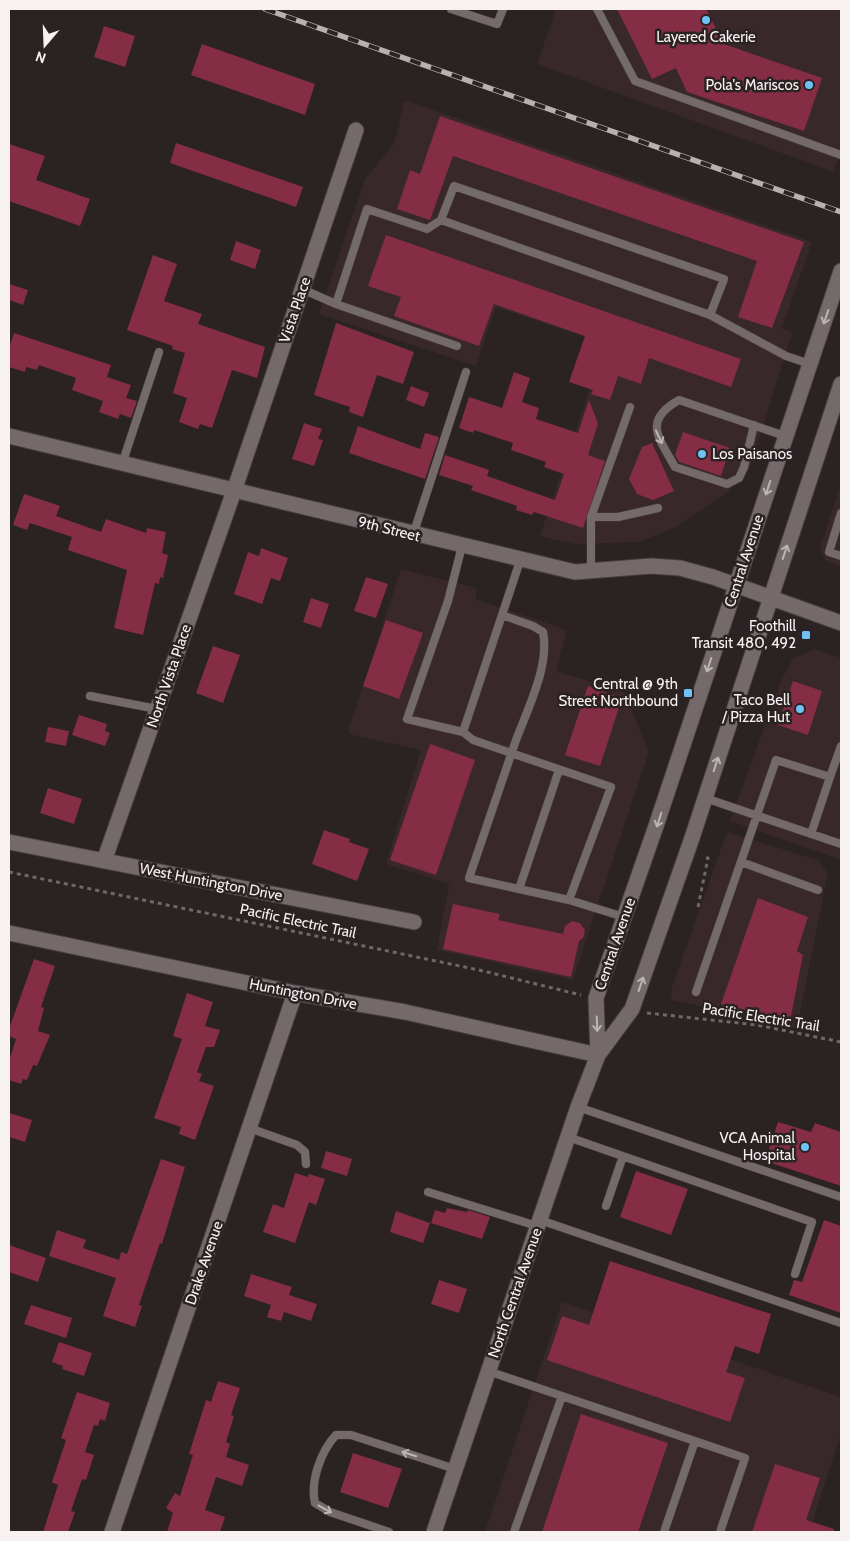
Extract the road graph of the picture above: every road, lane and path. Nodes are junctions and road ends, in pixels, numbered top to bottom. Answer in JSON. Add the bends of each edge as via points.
{"nodes":[{"id":1,"x":451,"y":9,"type":"edge"},
{"id":2,"x":502,"y":9,"type":"edge"},
{"id":3,"x":597,"y":9,"type":"edge"},
{"id":4,"x":356,"y":130,"type":"dead end"},
{"id":5,"x":841,"y":155,"type":"edge"},
{"id":6,"x":441,"y":220,"type":"junction"},
{"id":7,"x":841,"y":271,"type":"edge"},
{"id":8,"x":302,"y":289,"type":"junction"},
{"id":9,"x":336,"y":304,"type":"junction"},
{"id":10,"x":710,"y":315,"type":"junction"},
{"id":11,"x":457,"y":346,"type":"dead end"},
{"id":12,"x":159,"y":352,"type":"dead end"},
{"id":13,"x":810,"y":364,"type":"junction"},
{"id":14,"x":466,"y":372,"type":"dead end"},
{"id":15,"x":841,"y":384,"type":"edge"},
{"id":16,"x":630,"y":407,"type":"dead end"},
{"id":17,"x":837,"y":412,"type":"edge"},
{"id":18,"x":754,"y":425,"type":"junction"},
{"id":19,"x":9,"y":436,"type":"edge"},
{"id":20,"x":785,"y":436,"type":"junction"},
{"id":21,"x":122,"y":464,"type":"junction"},
{"id":22,"x":234,"y":491,"type":"junction"},
{"id":23,"x":658,"y":508,"type":"dead end"},
{"id":24,"x":841,"y":513,"type":"edge"},
{"id":25,"x":591,"y":517,"type":"junction"},
{"id":26,"x":413,"y":534,"type":"junction"},
{"id":27,"x":462,"y":546,"type":"junction"},
{"id":28,"x":841,"y":556,"type":"edge"},
{"id":29,"x":520,"y":561,"type":"junction"},
{"id":30,"x":591,"y":571,"type":"junction"},
{"id":31,"x":736,"y":586,"type":"junction"},
{"id":32,"x":770,"y":599,"type":"junction"},
{"id":33,"x":502,"y":615,"type":"junction"},
{"id":34,"x":841,"y":623,"type":"edge"},
{"id":35,"x":90,"y":696,"type":"dead end"},
{"id":36,"x":157,"y":709,"type":"junction"},
{"id":37,"x":463,"y":732,"type":"junction"},
{"id":38,"x":841,"y":746,"type":"edge"},
{"id":39,"x":512,"y":753,"type":"junction"},
{"id":40,"x":559,"y":770,"type":"junction"},
{"id":41,"x":830,"y":778,"type":"junction"},
{"id":42,"x":705,"y":798,"type":"junction"},
{"id":43,"x":758,"y":816,"type":"junction"},
{"id":44,"x":811,"y":834,"type":"junction"},
{"id":45,"x":9,"y":842,"type":"edge"},
{"id":46,"x":841,"y":844,"type":"edge"},
{"id":47,"x":703,"y":857,"type":"dead end"},
{"id":48,"x":104,"y":861,"type":"junction"},
{"id":49,"x":742,"y":862,"type":"junction"},
{"id":50,"x":9,"y":872,"type":"edge"},
{"id":51,"x":519,"y":889,"type":"junction"},
{"id":52,"x":818,"y":890,"type":"dead end"},
{"id":53,"x":569,"y":900,"type":"junction"},
{"id":54,"x":698,"y":907,"type":"dead end"},
{"id":55,"x":624,"y":917,"type":"junction"},
{"id":56,"x":414,"y":922,"type":"dead end"},
{"id":57,"x":9,"y":933,"type":"edge"},
{"id":58,"x":696,"y":992,"type":"dead end"},
{"id":59,"x":295,"y":993,"type":"junction"},
{"id":60,"x":582,"y":996,"type":"dead end"},
{"id":61,"x":648,"y":1014,"type":"dead end"},
{"id":62,"x":841,"y":1042,"type":"edge"},
{"id":63,"x":598,"y":1055,"type":"junction"},
{"id":64,"x":578,"y":1108,"type":"junction"},
{"id":65,"x":249,"y":1128,"type":"junction"},
{"id":66,"x":568,"y":1137,"type":"junction"},
{"id":67,"x":623,"y":1156,"type":"junction"},
{"id":68,"x":306,"y":1164,"type":"dead end"},
{"id":69,"x":428,"y":1192,"type":"dead end"},
{"id":70,"x":841,"y":1197,"type":"edge"},
{"id":71,"x":606,"y":1206,"type":"dead end"},
{"id":72,"x":538,"y":1223,"type":"junction"},
{"id":73,"x":795,"y":1274,"type":"dead end"},
{"id":74,"x":841,"y":1323,"type":"edge"},
{"id":75,"x":488,"y":1371,"type":"junction"},
{"id":76,"x":562,"y":1396,"type":"junction"},
{"id":77,"x":695,"y":1441,"type":"junction"},
{"id":78,"x":455,"y":1469,"type":"junction"},
{"id":79,"x":112,"y":1532,"type":"edge"},
{"id":80,"x":389,"y":1532,"type":"edge"},
{"id":81,"x":434,"y":1532,"type":"edge"},
{"id":82,"x":514,"y":1532,"type":"edge"},
{"id":83,"x":664,"y":1532,"type":"edge"},
{"id":84,"x":720,"y":1532,"type":"edge"}],
"edges":[{"from":1,"to":2,"type":"lane","via":[[497,24]]},
{"from":3,"to":5,"type":"lane","via":[[635,81]]},
{"from":4,"to":8,"type":"street","name":"Vista Place"},
{"from":6,"to":9,"type":"lane","via":[[427,230],[367,209]]},
{"from":6,"to":10,"type":"lane"},
{"from":6,"to":10,"type":"lane","via":[[454,186],[724,279]]},
{"from":7,"to":13,"type":"street","name":"Central Avenue","one_way":true},
{"from":8,"to":9,"type":"lane"},
{"from":8,"to":22,"type":"street","name":"Vista Place"},
{"from":9,"to":11,"type":"lane"},
{"from":10,"to":13,"type":"lane","via":[[786,356]]},
{"from":12,"to":21,"type":"lane"},
{"from":13,"to":20,"type":"street","name":"Central Avenue"},
{"from":14,"to":26,"type":"lane"},
{"from":15,"to":17,"type":"street"},
{"from":16,"to":25,"type":"lane"},
{"from":32,"to":17,"type":"street","one_way":true},
{"from":18,"to":18,"type":"lane","one_way":true,"via":[[678,400],[664,408],[655,431],[675,467],[727,484],[739,478]]},
{"from":18,"to":20,"type":"lane"},
{"from":19,"to":21,"type":"street","name":"9th Street"},
{"from":20,"to":31,"type":"street","name":"Central Avenue","one_way":true},
{"from":21,"to":22,"type":"street","name":"9th Street"},
{"from":22,"to":26,"type":"street","name":"9th Street"},
{"from":22,"to":36,"type":"street","name":"North Vista Place"},
{"from":23,"to":25,"type":"lane","via":[[618,517]]},
{"from":24,"to":28,"type":"lane","via":[[829,552]]},
{"from":25,"to":30,"type":"lane"},
{"from":26,"to":27,"type":"street","name":"9th Street"},
{"from":27,"to":29,"type":"street","name":"9th Street"},
{"from":27,"to":37,"type":"lane","via":[[448,601],[407,719]]},
{"from":29,"to":30,"type":"street","name":"9th Street","via":[[575,572]]},
{"from":29,"to":33,"type":"lane"},
{"from":30,"to":31,"type":"street","name":"9th Street","via":[[651,566],[680,568]]},
{"from":31,"to":32,"type":"street","name":"9th Street"},
{"from":31,"to":55,"type":"street","name":"Central Avenue","one_way":true},
{"from":32,"to":34,"type":"street","name":"9th Street"},
{"from":42,"to":32,"type":"street","one_way":true},
{"from":33,"to":37,"type":"lane"},
{"from":33,"to":39,"type":"lane","via":[[543,632],[546,646]]},
{"from":35,"to":36,"type":"lane"},
{"from":36,"to":48,"type":"street","name":"North Vista Place"},
{"from":37,"to":39,"type":"lane","via":[[473,740]]},
{"from":38,"to":41,"type":"lane"},
{"from":39,"to":40,"type":"lane"},
{"from":39,"to":51,"type":"lane","via":[[469,878]]},
{"from":40,"to":51,"type":"lane"},
{"from":40,"to":53,"type":"lane","via":[[611,787]]},
{"from":41,"to":43,"type":"lane","via":[[776,760]]},
{"from":41,"to":44,"type":"lane"},
{"from":42,"to":43,"type":"lane"},
{"from":63,"to":42,"type":"street","one_way":true,"via":[[632,1010]]},
{"from":43,"to":44,"type":"lane"},
{"from":43,"to":49,"type":"lane"},
{"from":44,"to":46,"type":"lane"},
{"from":45,"to":48,"type":"street","name":"West Huntington Drive"},
{"from":47,"to":54,"type":"path","via":[[708,858]]},
{"from":48,"to":56,"type":"street","name":"West Huntington Drive"},
{"from":49,"to":52,"type":"lane"},
{"from":49,"to":58,"type":"lane"},
{"from":50,"to":60,"type":"path","name":"Pacific Electric Trail","via":[[479,970]]},
{"from":51,"to":53,"type":"lane"},
{"from":53,"to":55,"type":"lane"},
{"from":55,"to":63,"type":"street","name":"Central Avenue","one_way":true,"via":[[596,998]]},
{"from":57,"to":59,"type":"street","name":"Huntington Drive"},
{"from":59,"to":63,"type":"street","name":"Huntington Drive","via":[[405,1012]]},
{"from":59,"to":65,"type":"street","name":"Drake Avenue"},
{"from":61,"to":62,"type":"path","name":"Pacific Electric Trail","via":[[757,1024]]},
{"from":63,"to":64,"type":"street","name":"North Central Avenue"},
{"from":64,"to":66,"type":"street","name":"North Central Avenue"},
{"from":64,"to":70,"type":"lane"},
{"from":65,"to":68,"type":"lane","via":[[297,1145],[305,1152]]},
{"from":65,"to":79,"type":"street","name":"Drake Avenue"},
{"from":66,"to":67,"type":"lane"},
{"from":66,"to":72,"type":"street","name":"North Central Avenue"},
{"from":67,"to":71,"type":"lane"},
{"from":67,"to":73,"type":"lane","via":[[812,1222]]},
{"from":69,"to":72,"type":"lane"},
{"from":72,"to":74,"type":"lane"},
{"from":72,"to":75,"type":"street","name":"North Central Avenue"},
{"from":75,"to":76,"type":"lane"},
{"from":75,"to":78,"type":"street","name":"North Central Avenue"},
{"from":76,"to":77,"type":"lane"},
{"from":76,"to":82,"type":"lane"},
{"from":77,"to":83,"type":"lane"},
{"from":77,"to":84,"type":"lane","via":[[745,1458]]},
{"from":78,"to":80,"type":"lane","one_way":true,"via":[[351,1435],[336,1435],[326,1445],[312,1490],[315,1503],[330,1512]]},
{"from":78,"to":81,"type":"street","name":"North Central Avenue"}]}
